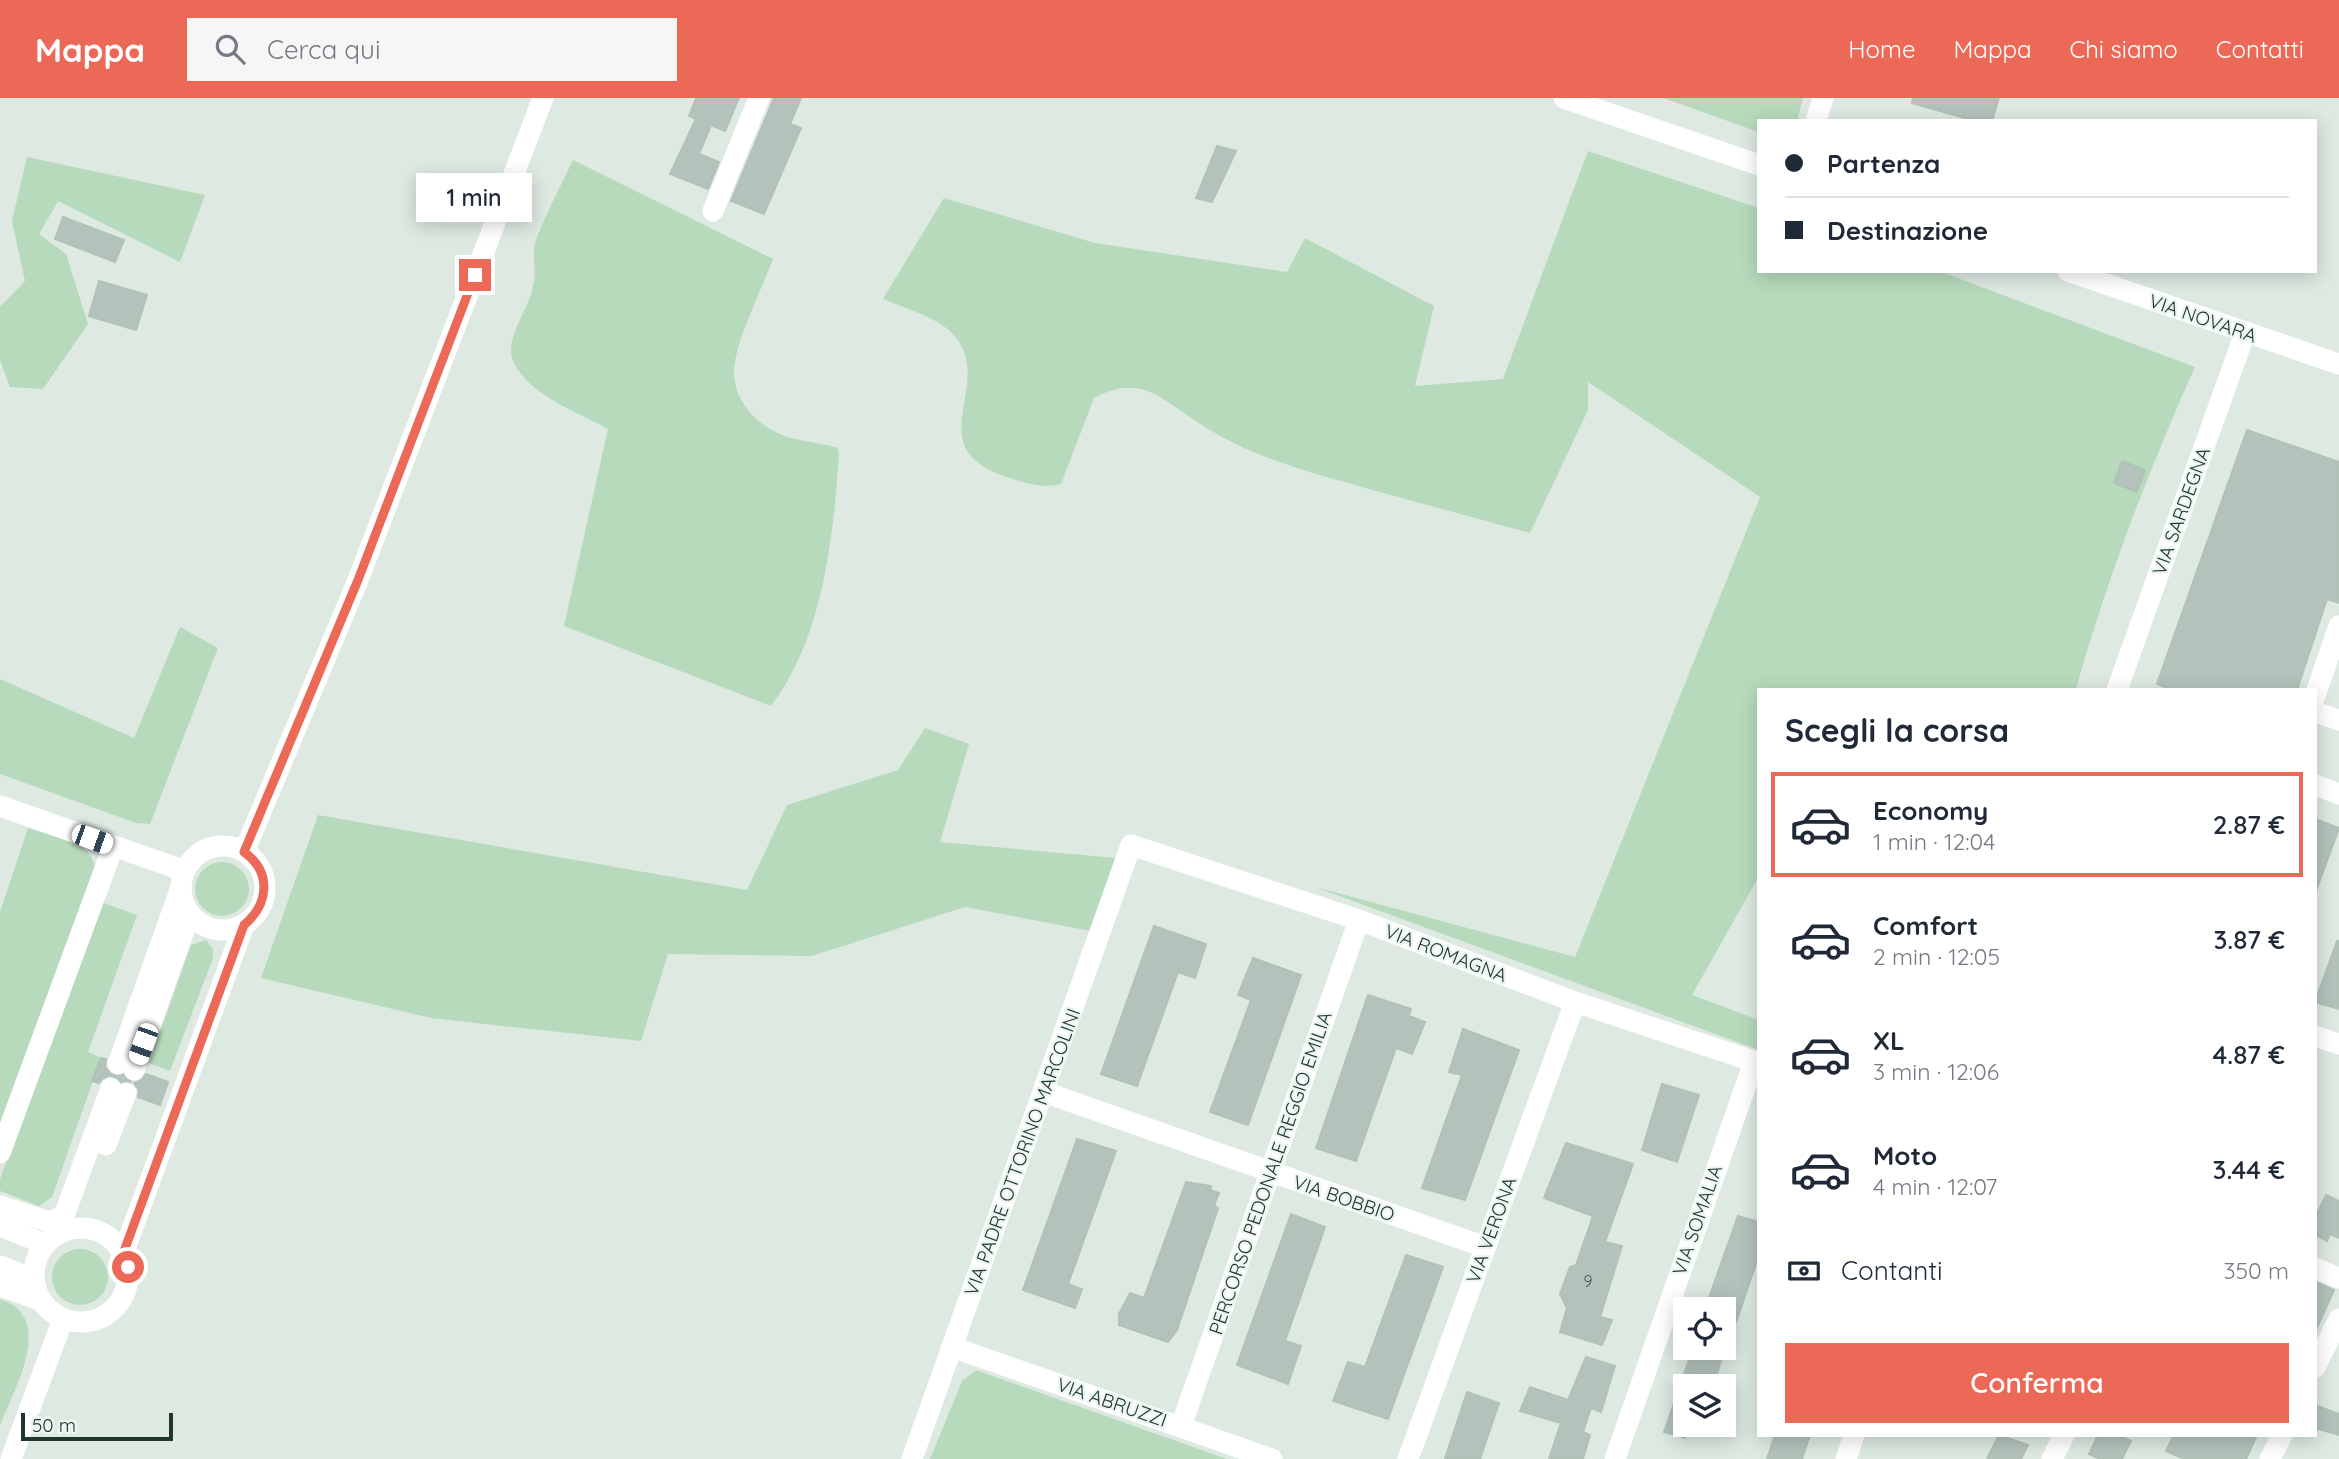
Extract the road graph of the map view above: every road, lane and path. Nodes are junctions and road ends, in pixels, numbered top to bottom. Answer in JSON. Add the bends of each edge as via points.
{"nodes":[{"id":1,"x":543,"y":98,"type":"edge"},
{"id":2,"x":759,"y":98,"type":"edge"},
{"id":3,"x":1563,"y":98,"type":"edge"},
{"id":4,"x":1823,"y":98,"type":"edge"},
{"id":5,"x":1817,"y":119,"type":"edge"},
{"id":6,"x":1757,"y":164,"type":"edge"},
{"id":7,"x":713,"y":211,"type":"dead end"},
{"id":8,"x":2074,"y":273,"type":"edge"},
{"id":9,"x":2245,"y":333,"type":"junction"},
{"id":10,"x":2339,"y":364,"type":"edge"},
{"id":11,"x":2339,"y":626,"type":"edge"},
{"id":12,"x":2118,"y":688,"type":"edge"},
{"id":13,"x":2317,"y":690,"type":"edge"},
{"id":14,"x":2317,"y":713,"type":"edge"},
{"id":15,"x":2339,"y":720,"type":"edge"},
{"id":16,"x":2317,"y":786,"type":"edge"},
{"id":17,"x":2339,"y":794,"type":"edge"},
{"id":18,"x":0,"y":806,"type":"edge"},
{"id":19,"x":1131,"y":845,"type":"joint"},
{"id":20,"x":113,"y":847,"type":"junction"},
{"id":21,"x":244,"y":852,"type":"junction"},
{"id":22,"x":185,"y":893,"type":"junction"},
{"id":23,"x":1359,"y":920,"type":"junction"},
{"id":24,"x":244,"y":925,"type":"junction"},
{"id":25,"x":1575,"y":1002,"type":"junction"},
{"id":26,"x":2317,"y":1036,"type":"edge"},
{"id":27,"x":2339,"y":1044,"type":"edge"},
{"id":28,"x":1756,"y":1063,"type":"edge"},
{"id":29,"x":126,"y":1067,"type":"tunnel mouth"},
{"id":30,"x":1044,"y":1092,"type":"junction"},
{"id":31,"x":0,"y":1153,"type":"edge"},
{"id":32,"x":1271,"y":1172,"type":"junction"},
{"id":33,"x":0,"y":1206,"type":"edge"},
{"id":34,"x":0,"y":1226,"type":"edge"},
{"id":35,"x":70,"y":1229,"type":"junction"},
{"id":36,"x":45,"y":1244,"type":"junction"},
{"id":37,"x":1485,"y":1247,"type":"junction"},
{"id":38,"x":123,"y":1254,"type":"junction"},
{"id":39,"x":0,"y":1266,"type":"edge"},
{"id":40,"x":2317,"y":1269,"type":"edge"},
{"id":41,"x":2339,"y":1278,"type":"edge"},
{"id":42,"x":33,"y":1279,"type":"junction"},
{"id":43,"x":0,"y":1286,"type":"edge"},
{"id":44,"x":40,"y":1300,"type":"junction"},
{"id":45,"x":2339,"y":1319,"type":"edge"},
{"id":46,"x":63,"y":1320,"type":"junction"},
{"id":47,"x":952,"y":1347,"type":"junction"},
{"id":48,"x":2317,"y":1363,"type":"edge"},
{"id":49,"x":1181,"y":1426,"type":"junction"},
{"id":50,"x":1853,"y":1437,"type":"edge"},
{"id":51,"x":2063,"y":1437,"type":"edge"},
{"id":52,"x":2281,"y":1437,"type":"edge"},
{"id":53,"x":12,"y":1459,"type":"edge"},
{"id":54,"x":912,"y":1459,"type":"edge"},
{"id":55,"x":1272,"y":1459,"type":"edge"},
{"id":56,"x":1408,"y":1459,"type":"edge"},
{"id":57,"x":1615,"y":1459,"type":"edge"},
{"id":58,"x":1846,"y":1459,"type":"edge"},
{"id":59,"x":2052,"y":1459,"type":"edge"},
{"id":60,"x":2270,"y":1459,"type":"edge"}],
"edges":[{"from":1,"to":21,"type":"street","via":[[358,580]]},
{"from":2,"to":7,"type":"street"},
{"from":3,"to":6,"type":"street"},
{"from":4,"to":5,"type":"street"},
{"from":8,"to":9,"type":"street","name":"VIA NOVARA"},
{"from":9,"to":10,"type":"street","name":"VIA NOVARA"},
{"from":9,"to":12,"type":"street","name":"VIA SARDEGNA"},
{"from":11,"to":13,"type":"street"},
{"from":14,"to":15,"type":"street"},
{"from":16,"to":17,"type":"street"},
{"from":18,"to":20,"type":"street"},
{"from":19,"to":23,"type":"street","name":"VIA ROMAGNA"},
{"from":19,"to":30,"type":"street","name":"VIA PADRE OTTORINO MARCOLINI"},
{"from":20,"to":22,"type":"street"},
{"from":20,"to":31,"type":"street"},
{"from":21,"to":22,"type":"street","via":[[225,846],[212,848],[191,861]]},
{"from":21,"to":24,"type":"street","via":[[259,866],[265,892],[262,905]]},
{"from":22,"to":24,"type":"street","via":[[199,922],[221,930]]},
{"from":22,"to":29,"type":"street"},
{"from":23,"to":25,"type":"street","name":"VIA ROMAGNA"},
{"from":23,"to":32,"type":"street","name":"PERCORSO PEDONALE REGGIO EMILIA"},
{"from":24,"to":38,"type":"street"},
{"from":25,"to":28,"type":"street","name":"VIA ROMAGNA"},
{"from":25,"to":37,"type":"street","name":"VIA VERONA"},
{"from":26,"to":27,"type":"street"},
{"from":28,"to":57,"type":"street","name":"VIA SOMALIA"},
{"from":30,"to":32,"type":"street","name":"VIA BOBBIO"},
{"from":30,"to":47,"type":"street","name":"VIA PADRE OTTORINO MARCOLINI"},
{"from":32,"to":37,"type":"street","name":"VIA BOBBIO"},
{"from":32,"to":49,"type":"street","name":"PERCORSO PEDONALE REGGIO EMILIA"},
{"from":33,"to":35,"type":"street","via":[[50,1222],[64,1216],[118,1090]]},
{"from":34,"to":36,"type":"street"},
{"from":35,"to":36,"type":"street"},
{"from":35,"to":38,"type":"street","via":[[97,1231]]},
{"from":36,"to":42,"type":"street"},
{"from":37,"to":56,"type":"street","name":"VIA VERONA"},
{"from":38,"to":46,"type":"street","via":[[128,1282],[116,1308],[91,1322]]},
{"from":39,"to":42,"type":"street"},
{"from":40,"to":41,"type":"street"},
{"from":42,"to":44,"type":"street"},
{"from":43,"to":44,"type":"street"},
{"from":44,"to":46,"type":"street"},
{"from":45,"to":48,"type":"street"},
{"from":46,"to":53,"type":"street"},
{"from":47,"to":49,"type":"street","name":"VIA ABRUZZI"},
{"from":47,"to":54,"type":"street","name":"VIA PADRE OTTORINO MARCOLINI"},
{"from":49,"to":55,"type":"street","name":"VIA ABRUZZI"},
{"from":50,"to":58,"type":"street"},
{"from":51,"to":59,"type":"street"},
{"from":52,"to":60,"type":"street"}]}
